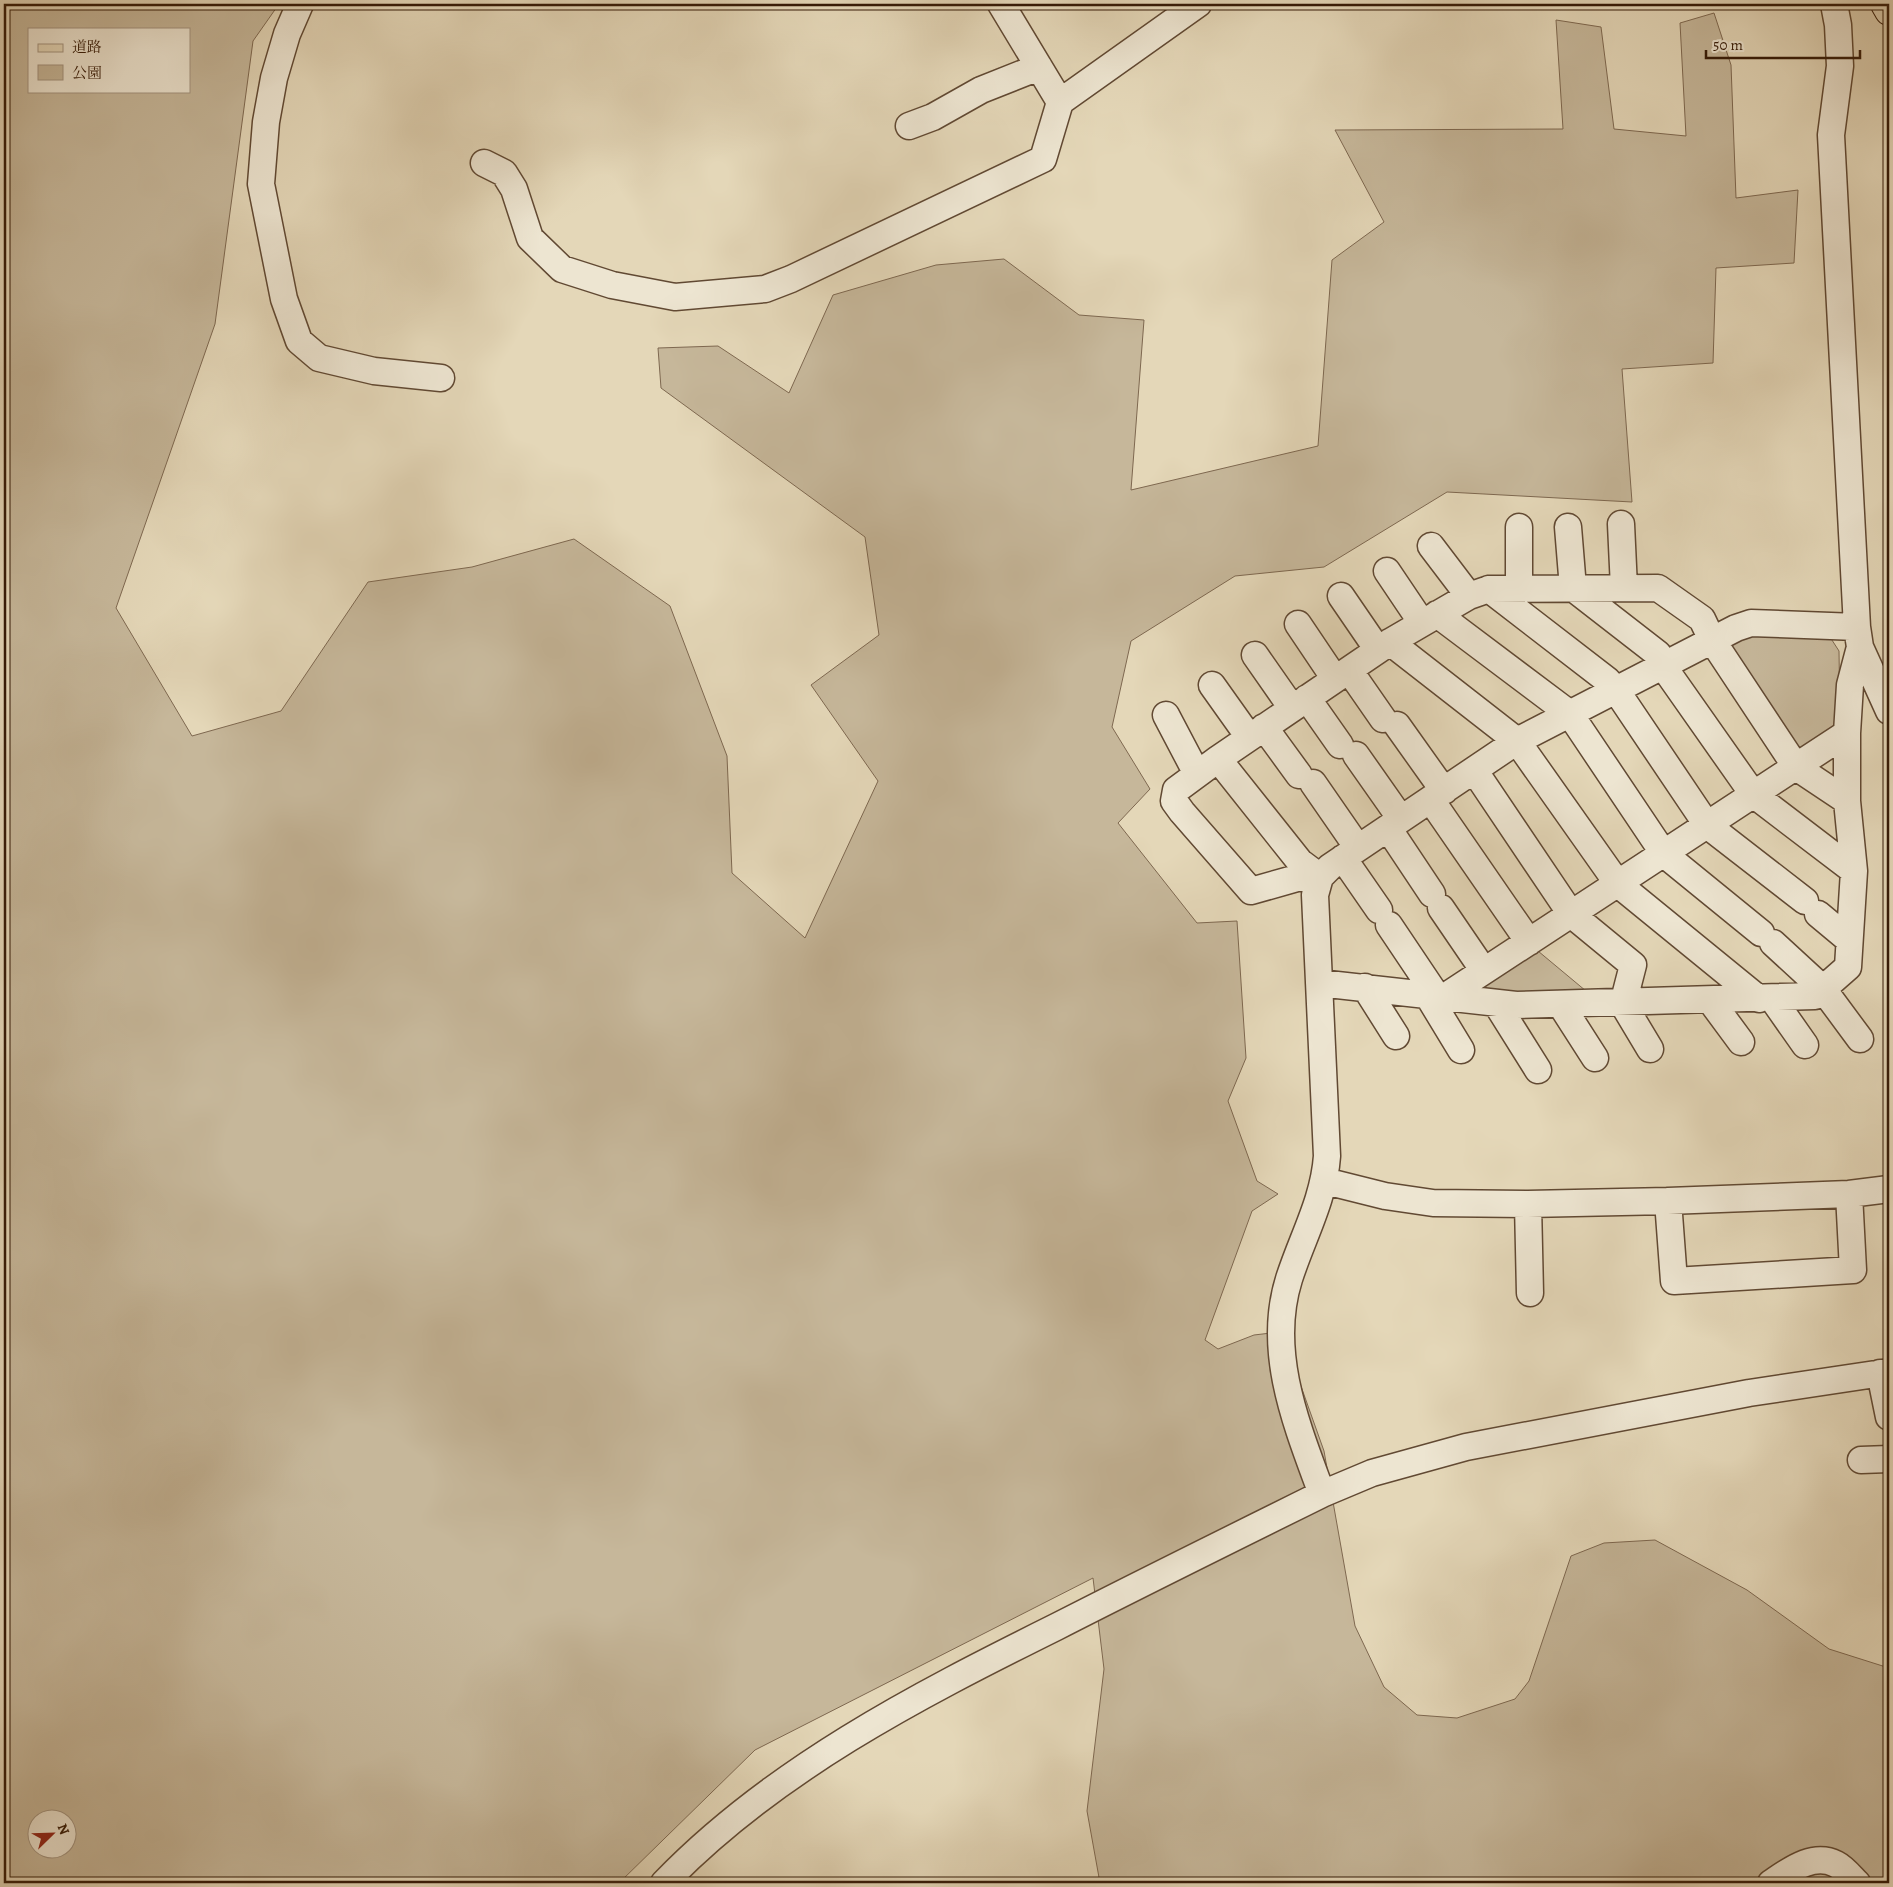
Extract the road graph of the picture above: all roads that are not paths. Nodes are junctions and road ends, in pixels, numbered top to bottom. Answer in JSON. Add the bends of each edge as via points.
{"nodes":[{"id":1,"x":300,"y":4,"type":"edge"},
{"id":2,"x":1001,"y":4,"type":"edge"},
{"id":3,"x":1198,"y":4,"type":"edge"},
{"id":4,"x":1834,"y":4,"type":"edge"},
{"id":5,"x":1886,"y":4,"type":"edge"},
{"id":6,"x":1889,"y":11,"type":"edge"},
{"id":7,"x":1039,"y":67,"type":"junction"},
{"id":8,"x":1060,"y":102,"type":"junction"},
{"id":9,"x":909,"y":126,"type":"dead end"},
{"id":10,"x":484,"y":163,"type":"dead end"},
{"id":11,"x":441,"y":378,"type":"dead end"},
{"id":12,"x":1621,"y":524,"type":"dead end"},
{"id":13,"x":1568,"y":526,"type":"dead end"},
{"id":14,"x":1519,"y":527,"type":"dead end"},
{"id":15,"x":1431,"y":546,"type":"dead end"},
{"id":16,"x":1387,"y":571,"type":"dead end"},
{"id":17,"x":1573,"y":588,"type":"junction"},
{"id":18,"x":1624,"y":588,"type":"junction"},
{"id":19,"x":1519,"y":589,"type":"junction"},
{"id":20,"x":1479,"y":592,"type":"junction"},
{"id":21,"x":1341,"y":596,"type":"dead end"},
{"id":22,"x":1430,"y":618,"type":"junction"},
{"id":23,"x":1298,"y":624,"type":"dead end"},
{"id":24,"x":1859,"y":637,"type":"junction"},
{"id":25,"x":1712,"y":640,"type":"junction"},
{"id":26,"x":1384,"y":646,"type":"junction"},
{"id":27,"x":1255,"y":655,"type":"dead end"},
{"id":28,"x":1663,"y":666,"type":"junction"},
{"id":29,"x":1342,"y":675,"type":"junction"},
{"id":30,"x":1212,"y":684,"type":"dead end"},
{"id":31,"x":1616,"y":690,"type":"junction"},
{"id":32,"x":1299,"y":703,"type":"junction"},
{"id":33,"x":1889,"y":711,"type":"edge"},
{"id":34,"x":1570,"y":714,"type":"junction"},
{"id":35,"x":1166,"y":715,"type":"dead end"},
{"id":36,"x":1257,"y":732,"type":"junction"},
{"id":37,"x":1848,"y":733,"type":"junction"},
{"id":38,"x":1517,"y":741,"type":"junction"},
{"id":39,"x":1218,"y":759,"type":"junction"},
{"id":40,"x":1796,"y":767,"type":"junction"},
{"id":41,"x":1474,"y":770,"type":"junction"},
{"id":42,"x":1197,"y":774,"type":"junction"},
{"id":43,"x":1753,"y":794,"type":"junction"},
{"id":44,"x":1437,"y":796,"type":"junction"},
{"id":45,"x":1848,"y":801,"type":"junction"},
{"id":46,"x":1394,"y":824,"type":"junction"},
{"id":47,"x":1708,"y":825,"type":"junction"},
{"id":48,"x":1350,"y":853,"type":"junction"},
{"id":49,"x":1664,"y":854,"type":"junction"},
{"id":50,"x":1854,"y":871,"type":"junction"},
{"id":51,"x":1320,"y":877,"type":"junction"},
{"id":52,"x":1618,"y":884,"type":"junction"},
{"id":53,"x":1571,"y":914,"type":"junction"},
{"id":54,"x":1848,"y":938,"type":"junction"},
{"id":55,"x":1529,"y":942,"type":"junction"},
{"id":56,"x":1484,"y":971,"type":"junction"},
{"id":57,"x":1320,"y":983,"type":"junction"},
{"id":58,"x":1365,"y":987,"type":"junction"},
{"id":59,"x":1823,"y":989,"type":"junction"},
{"id":60,"x":1436,"y":995,"type":"junction"},
{"id":61,"x":1766,"y":998,"type":"junction"},
{"id":62,"x":1710,"y":1000,"type":"junction"},
{"id":63,"x":1496,"y":1003,"type":"junction"},
{"id":64,"x":1622,"y":1004,"type":"junction"},
{"id":65,"x":1560,"y":1005,"type":"junction"},
{"id":66,"x":1396,"y":1036,"type":"dead end"},
{"id":67,"x":1860,"y":1039,"type":"dead end"},
{"id":68,"x":1741,"y":1042,"type":"dead end"},
{"id":69,"x":1805,"y":1045,"type":"dead end"},
{"id":70,"x":1650,"y":1049,"type":"dead end"},
{"id":71,"x":1461,"y":1050,"type":"dead end"},
{"id":72,"x":1595,"y":1058,"type":"dead end"},
{"id":73,"x":1538,"y":1070,"type":"dead end"},
{"id":74,"x":1325,"y":1181,"type":"junction"},
{"id":75,"x":1889,"y":1189,"type":"edge"},
{"id":76,"x":1849,"y":1194,"type":"junction"},
{"id":77,"x":1668,"y":1201,"type":"junction"},
{"id":78,"x":1528,"y":1204,"type":"junction"},
{"id":79,"x":1530,"y":1293,"type":"dead end"},
{"id":80,"x":1885,"y":1372,"type":"edge"},
{"id":81,"x":1889,"y":1417,"type":"edge"},
{"id":82,"x":1889,"y":1458,"type":"edge"},
{"id":83,"x":1861,"y":1460,"type":"dead end"},
{"id":84,"x":1322,"y":1494,"type":"junction"},
{"id":85,"x":664,"y":1883,"type":"edge"},
{"id":86,"x":1771,"y":1883,"type":"edge"},
{"id":87,"x":1857,"y":1883,"type":"edge"}],
"edges":[{"from":1,"to":11,"type":"street","via":[[274,78],[266,122],[261,184],[284,299],[298,341],[319,358],[374,371]]},
{"from":2,"to":7,"type":"street"},
{"from":3,"to":8,"type":"street"},
{"from":4,"to":24,"type":"street","via":[[1840,66],[1830,135]]},
{"from":5,"to":6,"type":"main road"},
{"from":7,"to":8,"type":"street"},
{"from":7,"to":9,"type":"street","via":[[981,90],[933,117]]},
{"from":8,"to":10,"type":"street","via":[[1043,160],[791,279],[765,288],[675,297],[612,284],[562,269],[530,238],[514,188],[504,173]]},
{"from":12,"to":18,"type":"street"},
{"from":13,"to":17,"type":"street"},
{"from":14,"to":19,"type":"street"},
{"from":15,"to":20,"type":"street"},
{"from":16,"to":22,"type":"street"},
{"from":17,"to":18,"type":"street"},
{"from":17,"to":19,"type":"street"},
{"from":17,"to":28,"type":"street","via":[[1658,654]]},
{"from":18,"to":25,"type":"street","via":[[1658,588],[1702,620]]},
{"from":19,"to":20,"type":"street"},
{"from":20,"to":22,"type":"street"},
{"from":20,"to":31,"type":"street","via":[[1607,680]]},
{"from":21,"to":26,"type":"street"},
{"from":22,"to":26,"type":"street"},
{"from":22,"to":34,"type":"street"},
{"from":23,"to":29,"type":"street"},
{"from":24,"to":25,"type":"street","via":[[1751,623]]},
{"from":24,"to":33,"type":"street"},
{"from":24,"to":37,"type":"street","via":[[1850,685]]},
{"from":25,"to":28,"type":"street"},
{"from":25,"to":40,"type":"street"},
{"from":26,"to":29,"type":"street"},
{"from":26,"to":38,"type":"street"},
{"from":27,"to":32,"type":"street"},
{"from":28,"to":31,"type":"street"},
{"from":28,"to":43,"type":"street"},
{"from":29,"to":32,"type":"street"},
{"from":29,"to":44,"type":"street","via":[[1390,722]]},
{"from":30,"to":36,"type":"street"},
{"from":31,"to":34,"type":"street"},
{"from":31,"to":47,"type":"street"},
{"from":32,"to":36,"type":"street"},
{"from":32,"to":46,"type":"street","via":[[1348,750]]},
{"from":34,"to":38,"type":"street"},
{"from":34,"to":49,"type":"street"},
{"from":35,"to":42,"type":"street"},
{"from":36,"to":39,"type":"street"},
{"from":36,"to":48,"type":"street","via":[[1306,779]]},
{"from":37,"to":40,"type":"street"},
{"from":37,"to":45,"type":"street"},
{"from":38,"to":41,"type":"street"},
{"from":38,"to":52,"type":"street"},
{"from":39,"to":42,"type":"street"},
{"from":39,"to":51,"type":"street","via":[[1300,862]]},
{"from":40,"to":43,"type":"street"},
{"from":40,"to":45,"type":"street"},
{"from":41,"to":44,"type":"street"},
{"from":41,"to":53,"type":"street"},
{"from":42,"to":51,"type":"street","via":[[1176,790],[1174,801],[1251,891],[1297,878]]},
{"from":43,"to":47,"type":"street"},
{"from":43,"to":50,"type":"street"},
{"from":44,"to":46,"type":"street"},
{"from":44,"to":55,"type":"street"},
{"from":45,"to":50,"type":"street"},
{"from":46,"to":48,"type":"street"},
{"from":46,"to":56,"type":"street","via":[[1437,901]]},
{"from":47,"to":49,"type":"street"},
{"from":47,"to":54,"type":"street"},
{"from":48,"to":51,"type":"street"},
{"from":48,"to":60,"type":"street","via":[[1384,918]]},
{"from":49,"to":52,"type":"street"},
{"from":49,"to":59,"type":"street","via":[[1767,938]]},
{"from":50,"to":54,"type":"street"},
{"from":51,"to":57,"type":"street","via":[[1315,895]]},
{"from":52,"to":53,"type":"street"},
{"from":52,"to":61,"type":"street"},
{"from":53,"to":55,"type":"street"},
{"from":53,"to":64,"type":"street","via":[[1633,965]]},
{"from":54,"to":59,"type":"street","via":[[1848,967]]},
{"from":55,"to":56,"type":"street"},
{"from":56,"to":60,"type":"street"},
{"from":57,"to":58,"type":"street"},
{"from":57,"to":74,"type":"street","via":[[1327,1156]]},
{"from":58,"to":60,"type":"street"},
{"from":58,"to":66,"type":"street"},
{"from":59,"to":61,"type":"street","via":[[1815,996]]},
{"from":59,"to":67,"type":"street"},
{"from":60,"to":63,"type":"street"},
{"from":60,"to":71,"type":"street"},
{"from":61,"to":62,"type":"street"},
{"from":61,"to":69,"type":"street"},
{"from":62,"to":64,"type":"street"},
{"from":62,"to":68,"type":"street"},
{"from":63,"to":65,"type":"street"},
{"from":63,"to":73,"type":"street"},
{"from":64,"to":65,"type":"street"},
{"from":64,"to":70,"type":"street"},
{"from":65,"to":72,"type":"street"},
{"from":74,"to":78,"type":"street","via":[[1385,1196],[1433,1203]]},
{"from":74,"to":84,"type":"street","via":[[1288,1281],[1282,1318],[1281,1361],[1294,1414]]},
{"from":75,"to":76,"type":"street"},
{"from":76,"to":77,"type":"street"},
{"from":76,"to":77,"type":"street","via":[[1853,1270],[1674,1281]]},
{"from":77,"to":78,"type":"street"},
{"from":78,"to":79,"type":"street"},
{"from":80,"to":81,"type":"street"},
{"from":80,"to":84,"type":"street","via":[[1749,1393],[1466,1447],[1372,1473]]},
{"from":82,"to":83,"type":"street"},
{"from":84,"to":85,"type":"street","via":[[972,1669],[850,1737],[766,1794],[685,1861]]},
{"from":86,"to":87,"type":"street","via":[[1796,1867],[1815,1860],[1836,1864]]}]}
